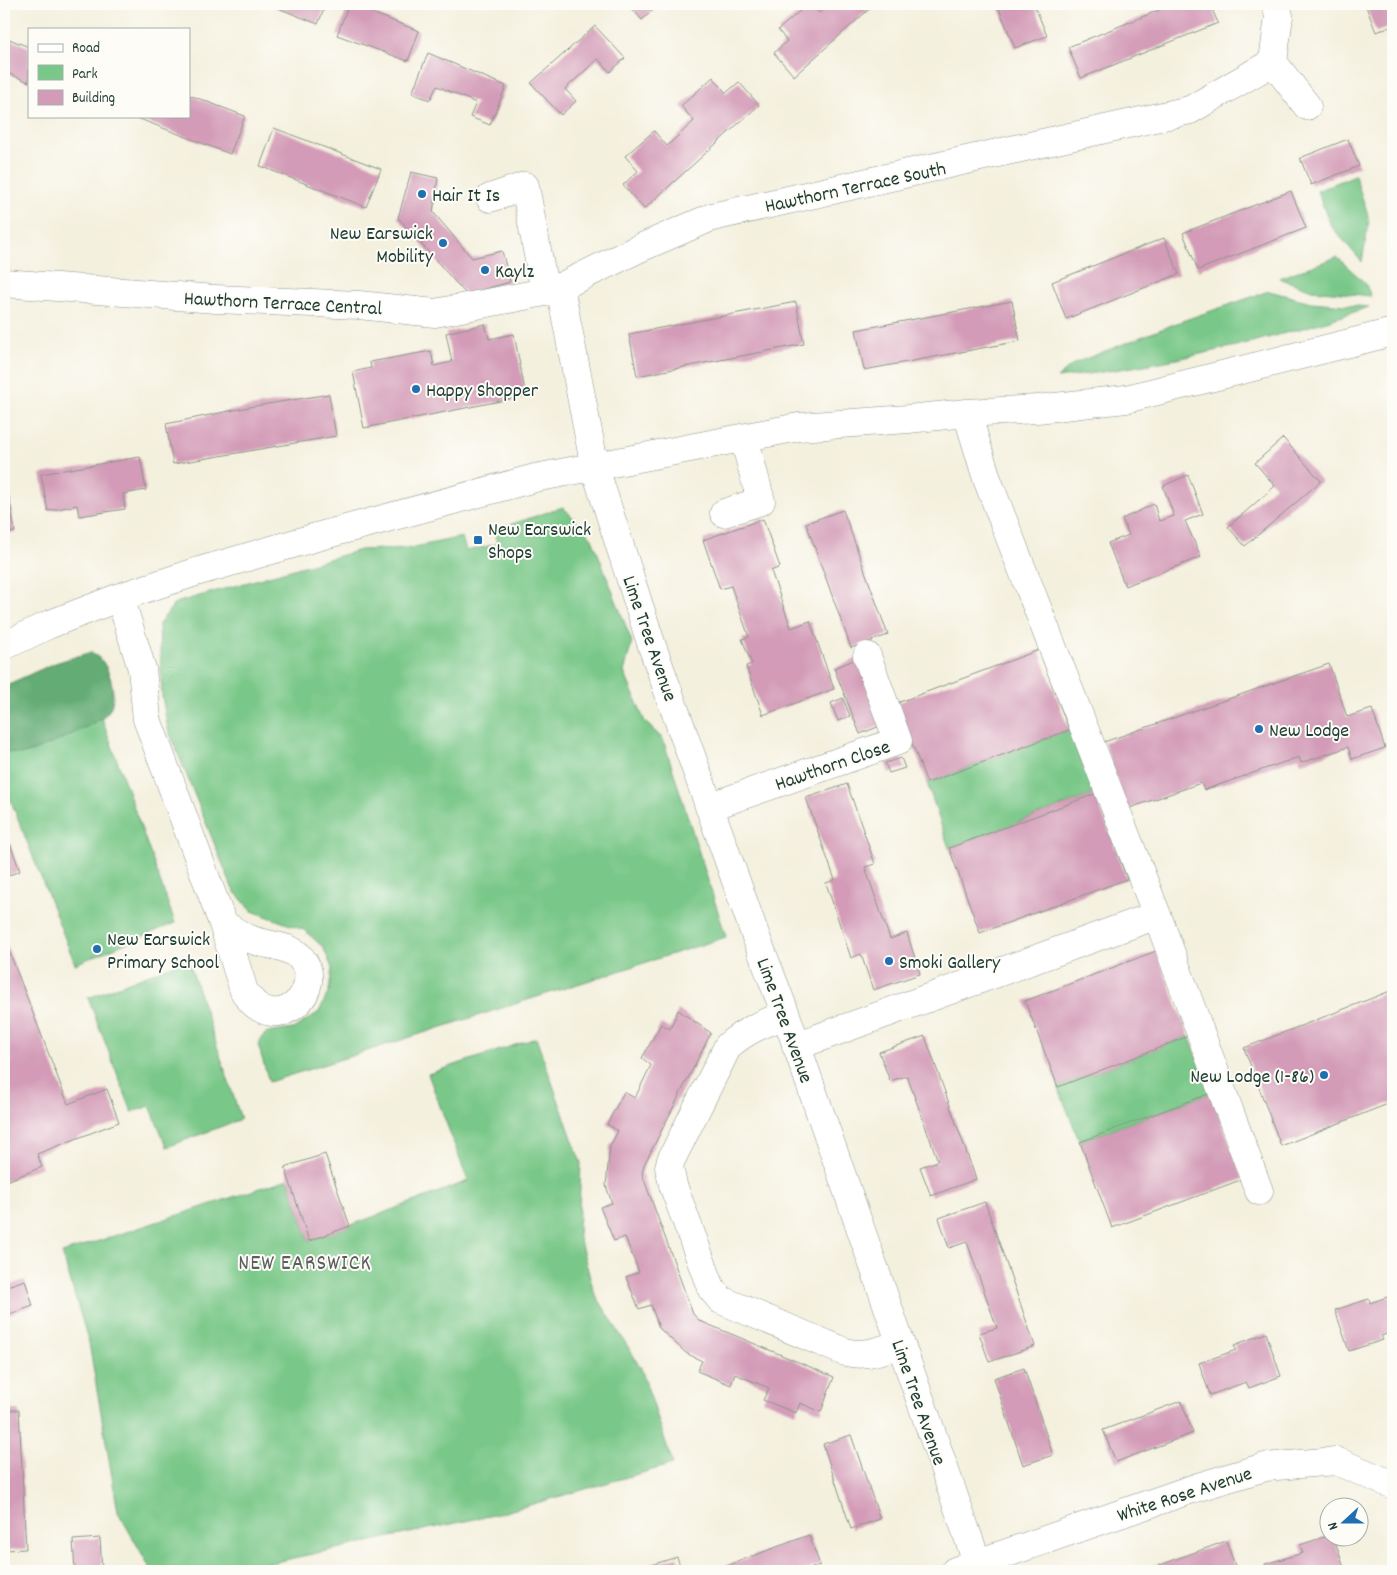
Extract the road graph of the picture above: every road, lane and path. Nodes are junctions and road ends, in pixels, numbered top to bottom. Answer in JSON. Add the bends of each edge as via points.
{"nodes":[{"id":1,"x":1276,"y":4,"type":"edge"},
{"id":2,"x":1273,"y":62,"type":"junction"},
{"id":3,"x":1307,"y":106,"type":"dead end"},
{"id":4,"x":490,"y":198,"type":"dead end"},
{"id":5,"x":4,"y":283,"type":"edge"},
{"id":6,"x":552,"y":290,"type":"junction"},
{"id":7,"x":1393,"y":332,"type":"edge"},
{"id":8,"x":967,"y":413,"type":"junction"},
{"id":9,"x":744,"y":438,"type":"junction"},
{"id":10,"x":595,"y":468,"type":"junction"},
{"id":11,"x":724,"y":514,"type":"dead end"},
{"id":12,"x":120,"y":597,"type":"junction"},
{"id":13,"x":4,"y":646,"type":"edge"},
{"id":14,"x":867,"y":656,"type":"dead end"},
{"id":15,"x":709,"y":807,"type":"junction"},
{"id":16,"x":1157,"y":915,"type":"junction"},
{"id":17,"x":223,"y":924,"type":"dead end"},
{"id":18,"x":786,"y":1015,"type":"junction"},
{"id":19,"x":796,"y":1046,"type":"junction"},
{"id":20,"x":1259,"y":1190,"type":"dead end"},
{"id":21,"x":900,"y":1344,"type":"junction"},
{"id":22,"x":1393,"y":1485,"type":"edge"},
{"id":23,"x":971,"y":1569,"type":"edge"}],
"edges":[{"from":1,"to":2,"type":"street","via":[[1278,16]]},
{"from":2,"to":3,"type":"street"},
{"from":2,"to":6,"type":"street","name":"Hawthorn Terrace South","via":[[1190,110],[712,217]]},
{"from":4,"to":6,"type":"street","via":[[525,186]]},
{"from":5,"to":6,"type":"street","name":"Hawthorn Terrace Central","via":[[216,299],[358,305],[435,313]]},
{"from":6,"to":10,"type":"street"},
{"from":7,"to":8,"type":"street","via":[[1126,399]]},
{"from":8,"to":9,"type":"street","via":[[799,428]]},
{"from":8,"to":16,"type":"street","via":[[987,479]]},
{"from":9,"to":10,"type":"street"},
{"from":9,"to":11,"type":"street","via":[[761,501]]},
{"from":10,"to":12,"type":"street","via":[[535,478],[320,536]]},
{"from":10,"to":15,"type":"street","name":"Lime Tree Avenue","via":[[652,646]]},
{"from":12,"to":13,"type":"street"},
{"from":12,"to":17,"type":"street","via":[[142,669],[147,719]]},
{"from":14,"to":15,"type":"street","name":"Hawthorn Close","via":[[898,741]]},
{"from":15,"to":18,"type":"street","name":"Lime Tree Avenue"},
{"from":16,"to":19,"type":"street"},
{"from":16,"to":20,"type":"street"},
{"from":18,"to":19,"type":"street","name":"Lime Tree Avenue"},
{"from":18,"to":21,"type":"street","via":[[740,1035],[728,1046],[671,1160],[669,1167],[673,1185],[710,1288],[721,1300],[857,1355]]},
{"from":19,"to":21,"type":"street","name":"Lime Tree Avenue"},
{"from":21,"to":23,"type":"street","name":"Lime Tree Avenue"},
{"from":22,"to":23,"type":"street","name":"White Rose Avenue","via":[[1336,1461],[1266,1466],[1198,1487]]}]}
